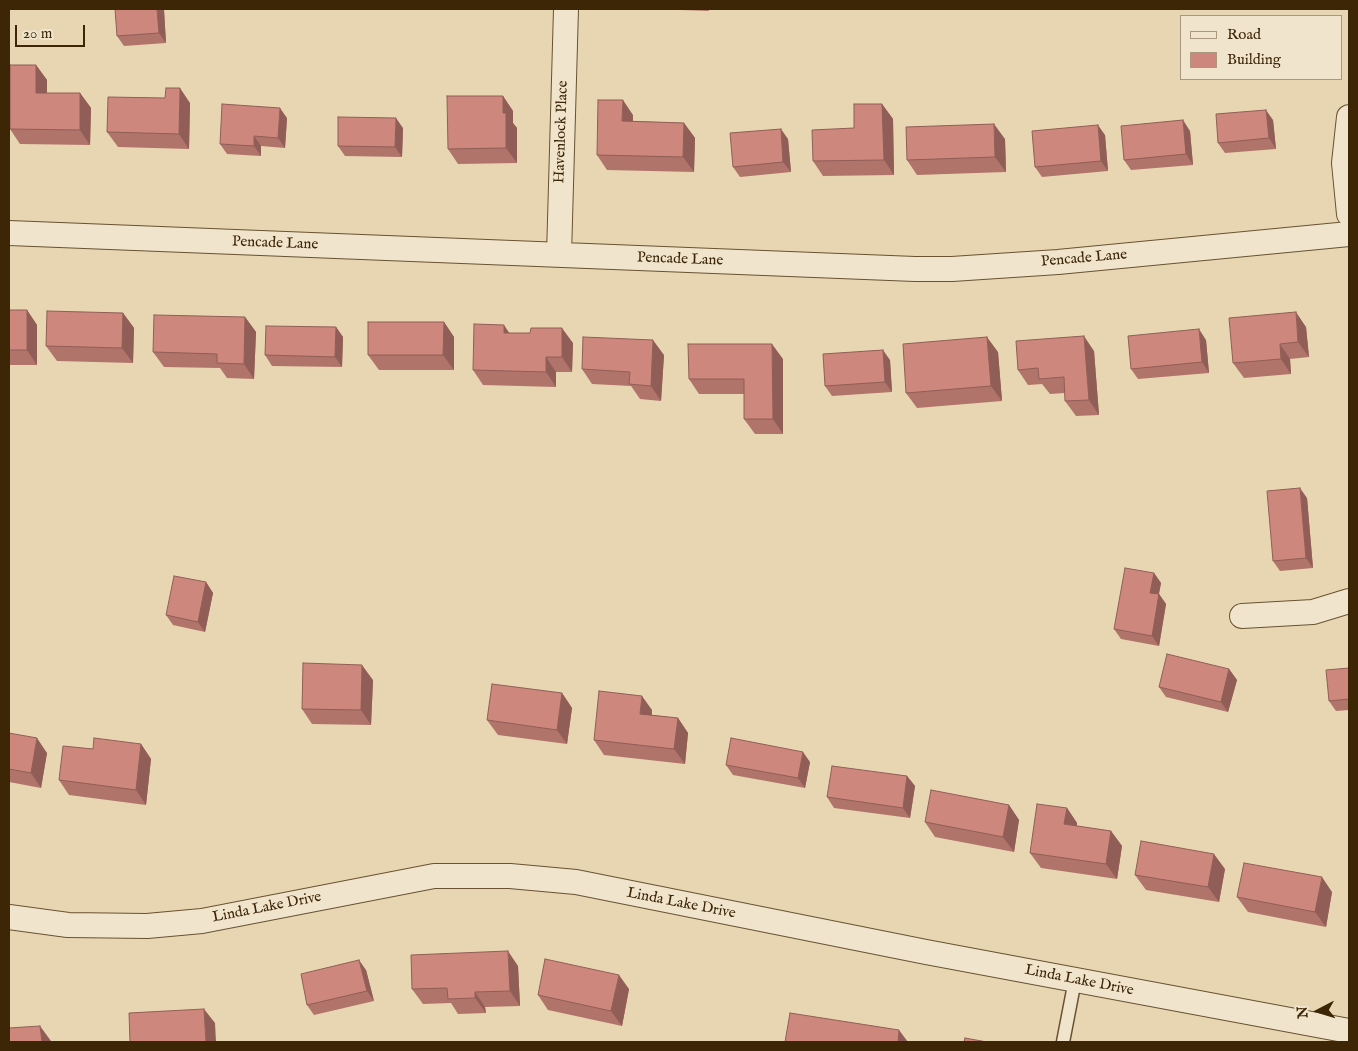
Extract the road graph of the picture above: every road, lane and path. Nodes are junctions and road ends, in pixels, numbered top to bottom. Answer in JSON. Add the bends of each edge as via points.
{"nodes":[{"id":1,"x":566,"y":9,"type":"edge"},
{"id":2,"x":1349,"y":117,"type":"edge"},
{"id":3,"x":1349,"y":214,"type":"edge"},
{"id":4,"x":9,"y":233,"type":"edge"},
{"id":5,"x":1349,"y":234,"type":"edge"},
{"id":6,"x":558,"y":255,"type":"junction"},
{"id":7,"x":1349,"y":601,"type":"edge"},
{"id":8,"x":1242,"y":616,"type":"dead end"},
{"id":9,"x":9,"y":917,"type":"edge"},
{"id":10,"x":1075,"y":980,"type":"junction"},
{"id":11,"x":1349,"y":1031,"type":"edge"},
{"id":12,"x":1063,"y":1042,"type":"edge"}],
"edges":[{"from":1,"to":6,"type":"street","name":"Havenlock Place"},
{"from":2,"to":3,"type":"street","via":[[1344,163]]},
{"from":4,"to":6,"type":"street","name":"Pencade Lane"},
{"from":5,"to":6,"type":"street","name":"Pencade Lane","via":[[952,269]]},
{"from":7,"to":8,"type":"street","via":[[1313,612]]},
{"from":9,"to":10,"type":"street","name":"Linda Lake Drive","via":[[68,925],[147,926],[202,921],[434,876],[510,876],[576,882]]},
{"from":10,"to":11,"type":"street","name":"Linda Lake Drive"},
{"from":10,"to":12,"type":"lane"}]}
